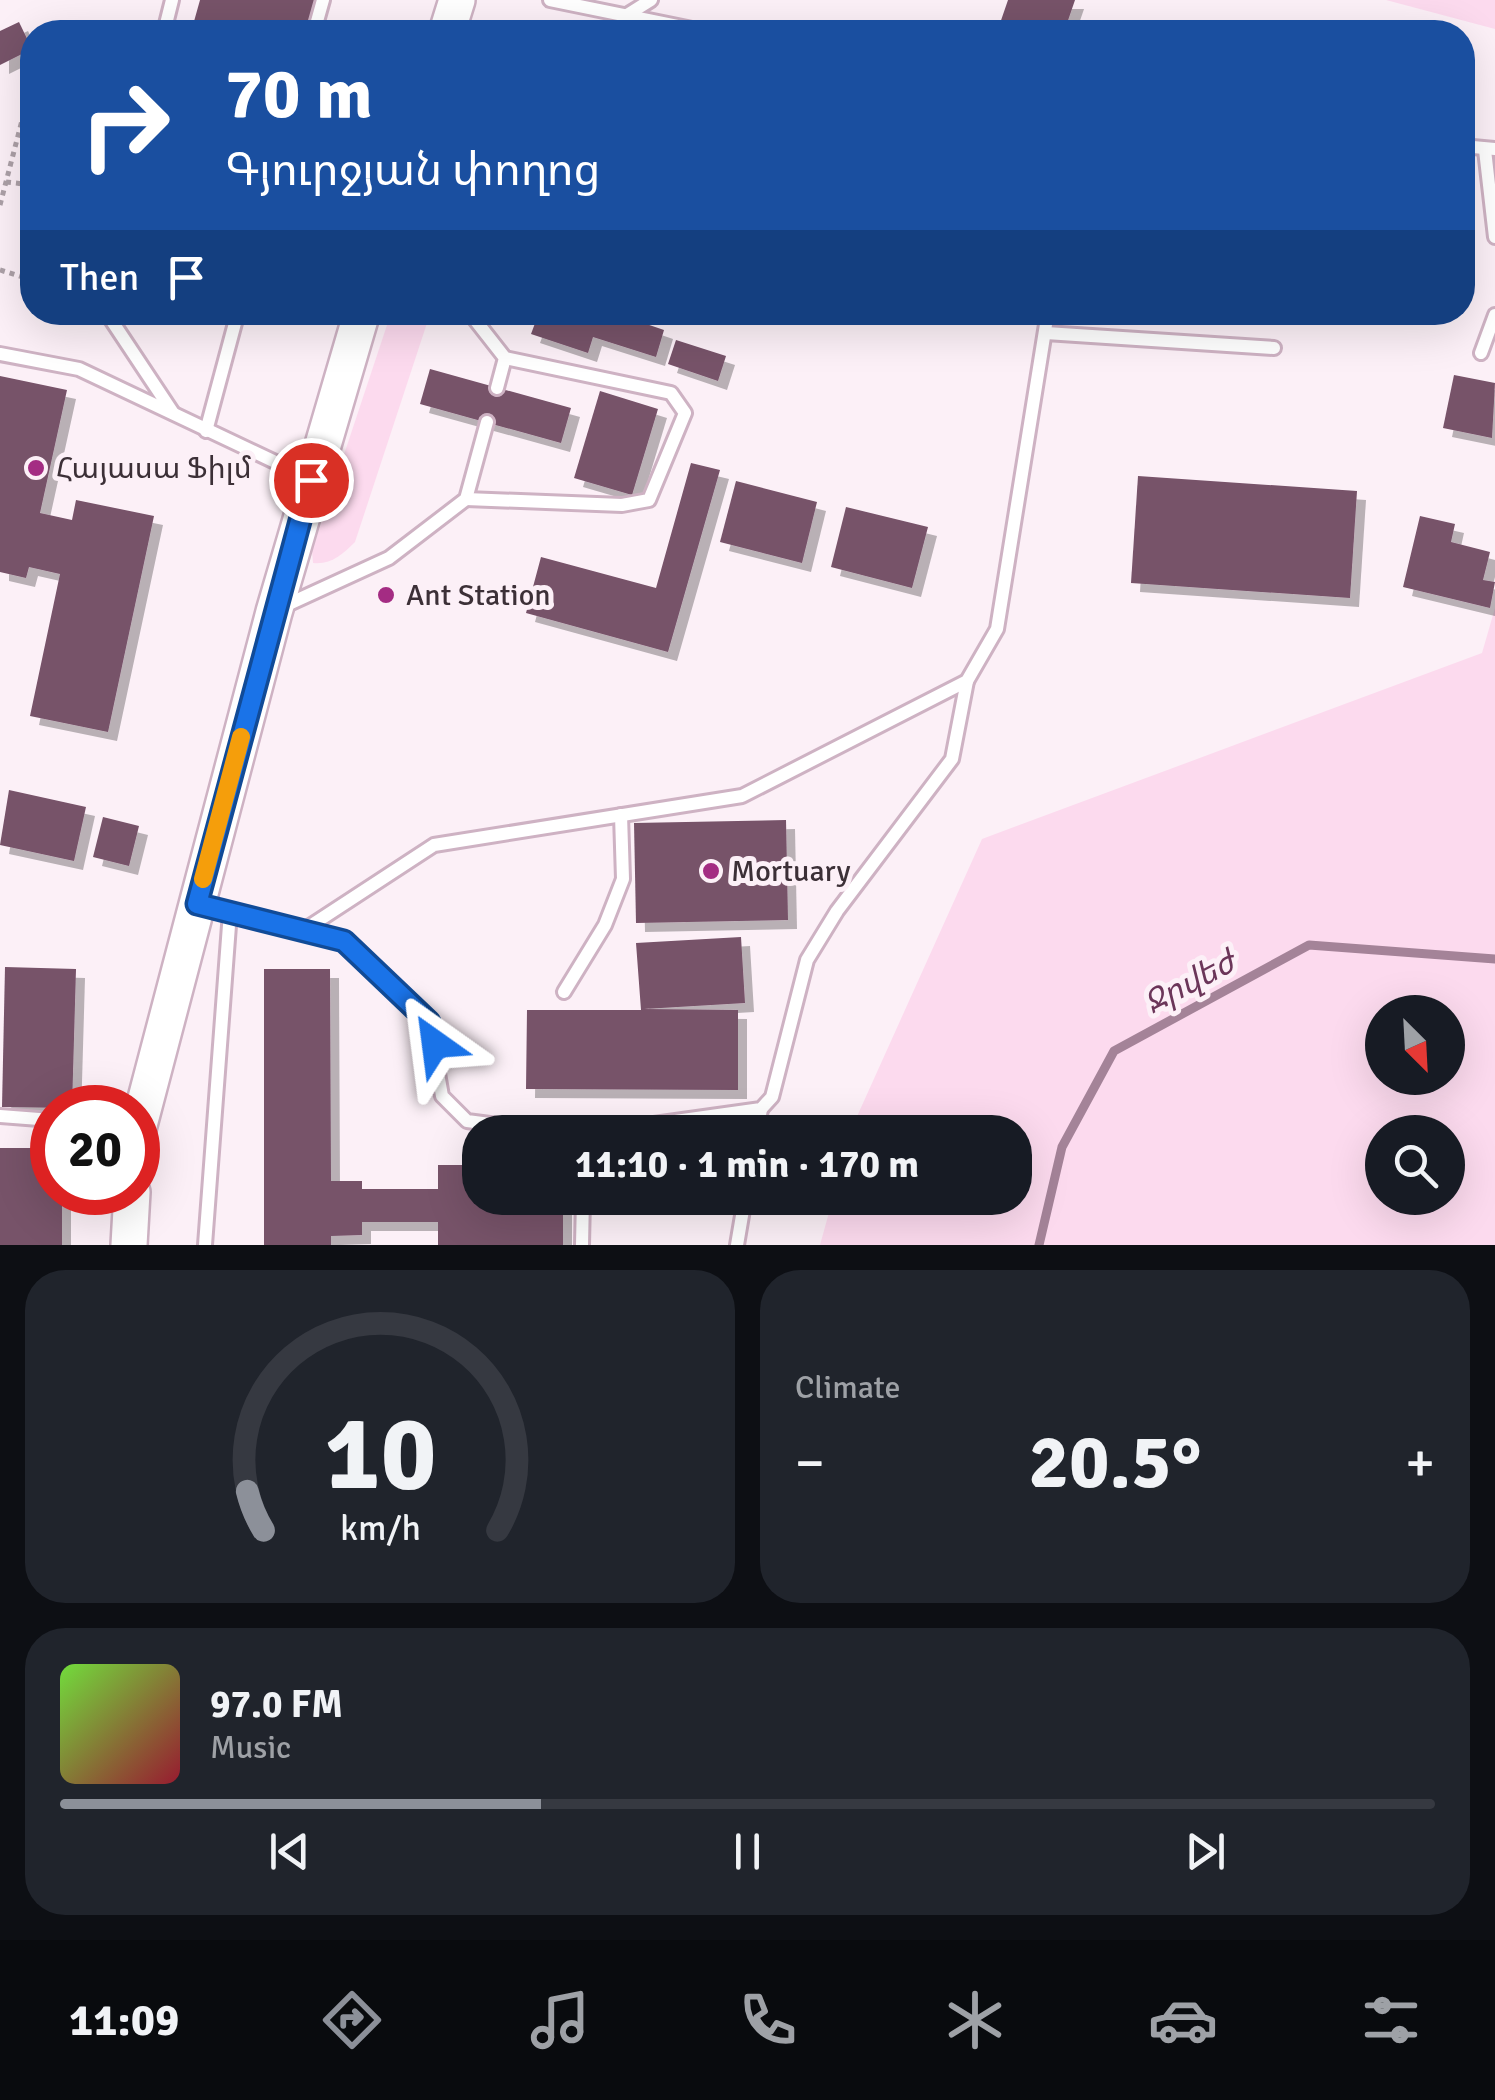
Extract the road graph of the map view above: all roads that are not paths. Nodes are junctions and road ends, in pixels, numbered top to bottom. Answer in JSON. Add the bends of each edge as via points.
{"nodes":[{"id":1,"x":550,"y":0,"type":"edge"},
{"id":2,"x":651,"y":0,"type":"edge"},
{"id":3,"x":627,"y":15,"type":"junction"},
{"id":4,"x":651,"y":20,"type":"edge"},
{"id":5,"x":1490,"y":150,"type":"edge"},
{"id":6,"x":1495,"y":237,"type":"edge"},
{"id":7,"x":1495,"y":315,"type":"edge"},
{"id":8,"x":115,"y":325,"type":"edge"},
{"id":9,"x":235,"y":325,"type":"edge"},
{"id":10,"x":358,"y":325,"type":"edge"},
{"id":11,"x":479,"y":325,"type":"edge"},
{"id":12,"x":1047,"y":325,"type":"edge"},
{"id":13,"x":1046,"y":333,"type":"junction"},
{"id":14,"x":1274,"y":348,"type":"dead end"},
{"id":15,"x":1481,"y":353,"type":"dead end"},
{"id":16,"x":0,"y":354,"type":"edge"},
{"id":17,"x":505,"y":358,"type":"junction"},
{"id":18,"x":497,"y":388,"type":"dead end"},
{"id":19,"x":174,"y":415,"type":"junction"},
{"id":20,"x":487,"y":422,"type":"dead end"},
{"id":21,"x":206,"y":431,"type":"junction"},
{"id":22,"x":311,"y":480,"type":"junction"},
{"id":23,"x":466,"y":500,"type":"junction"},
{"id":24,"x":274,"y":612,"type":"junction"},
{"id":25,"x":967,"y":681,"type":"junction"},
{"id":26,"x":621,"y":815,"type":"junction"},
{"id":27,"x":214,"y":908,"type":"junction"},
{"id":28,"x":304,"y":930,"type":"junction"},
{"id":29,"x":564,"y":992,"type":"dead end"},
{"id":30,"x":153,"y":1085,"type":"edge"},
{"id":31,"x":761,"y":1108,"type":"junction"},
{"id":32,"x":713,"y":1115,"type":"edge"},
{"id":33,"x":760,"y":1115,"type":"edge"},
{"id":34,"x":0,"y":1116,"type":"edge"},
{"id":35,"x":462,"y":1116,"type":"edge"},
{"id":36,"x":30,"y":1118,"type":"edge"},
{"id":37,"x":131,"y":1215,"type":"edge"},
{"id":38,"x":583,"y":1215,"type":"edge"},
{"id":39,"x":742,"y":1215,"type":"edge"},
{"id":40,"x":129,"y":1245,"type":"edge"},
{"id":41,"x":205,"y":1245,"type":"edge"},
{"id":42,"x":582,"y":1245,"type":"edge"},
{"id":43,"x":737,"y":1245,"type":"edge"}],
"edges":[{"from":1,"to":3,"type":"lane"},
{"from":2,"to":3,"type":"lane"},
{"from":3,"to":4,"type":"lane"},
{"from":5,"to":6,"type":"lane"},
{"from":7,"to":15,"type":"lane"},
{"from":8,"to":19,"type":"lane"},
{"from":9,"to":21,"type":"lane"},
{"from":10,"to":22,"type":"main road"},
{"from":11,"to":17,"type":"lane"},
{"from":12,"to":13,"type":"lane"},
{"from":13,"to":14,"type":"lane"},
{"from":13,"to":25,"type":"lane","via":[[998,629]]},
{"from":16,"to":19,"type":"lane","via":[[79,369]]},
{"from":17,"to":18,"type":"lane"},
{"from":17,"to":23,"type":"lane","via":[[671,394],[685,413],[649,500]]},
{"from":19,"to":21,"type":"lane"},
{"from":20,"to":23,"type":"lane"},
{"from":21,"to":22,"type":"lane"},
{"from":22,"to":24,"type":"main road"},
{"from":23,"to":24,"type":"lane","via":[[389,558]]},
{"from":24,"to":27,"type":"main road"},
{"from":25,"to":26,"type":"lane","via":[[742,796]]},
{"from":25,"to":31,"type":"lane","via":[[952,759],[807,960],[772,1096]]},
{"from":26,"to":28,"type":"lane","via":[[434,845]]},
{"from":26,"to":29,"type":"lane","via":[[623,879],[605,925]]},
{"from":27,"to":28,"type":"lane"},
{"from":27,"to":30,"type":"main road"},
{"from":27,"to":41,"type":"lane"},
{"from":28,"to":35,"type":"lane","via":[[344,941],[429,1022],[442,1096]]},
{"from":31,"to":32,"type":"lane"},
{"from":31,"to":33,"type":"lane"},
{"from":34,"to":36,"type":"lane"},
{"from":37,"to":40,"type":"main road"},
{"from":38,"to":42,"type":"lane"},
{"from":39,"to":43,"type":"lane"}]}
